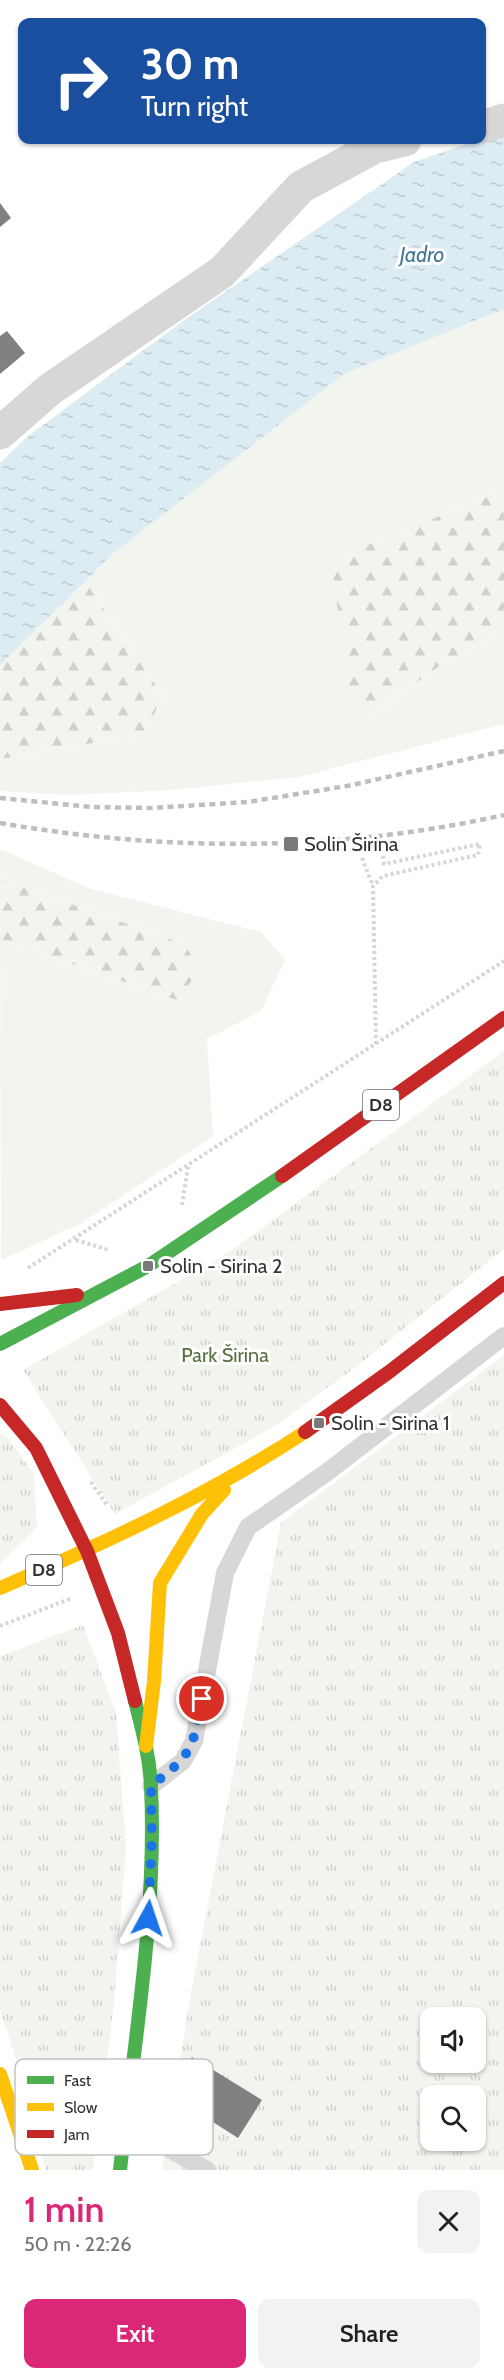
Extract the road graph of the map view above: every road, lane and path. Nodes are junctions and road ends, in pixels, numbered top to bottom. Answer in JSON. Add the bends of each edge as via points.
{"nodes":[{"id":1,"x":504,"y":120,"type":"edge"},
{"id":2,"x":486,"y":126,"type":"edge"},
{"id":3,"x":388,"y":144,"type":"edge"},
{"id":4,"x":0,"y":433,"type":"edge"},
{"id":5,"x":383,"y":855,"type":"dead end"},
{"id":6,"x":362,"y":858,"type":"dead end"},
{"id":7,"x":373,"y":886,"type":"junction"},
{"id":8,"x":504,"y":962,"type":"edge"},
{"id":9,"x":504,"y":1018,"type":"edge"},
{"id":10,"x":376,"y":1044,"type":"junction"},
{"id":11,"x":188,"y":1167,"type":"junction"},
{"id":12,"x":182,"y":1206,"type":"dead end"},
{"id":13,"x":75,"y":1240,"type":"junction"},
{"id":14,"x":114,"y":1251,"type":"dead end"},
{"id":15,"x":20,"y":1272,"type":"dead end"},
{"id":16,"x":504,"y":1283,"type":"edge"},
{"id":17,"x":108,"y":1289,"type":"junction"},
{"id":18,"x":0,"y":1304,"type":"edge"},
{"id":19,"x":504,"y":1336,"type":"edge"},
{"id":20,"x":0,"y":1344,"type":"edge"},
{"id":21,"x":0,"y":1405,"type":"edge"},
{"id":22,"x":243,"y":1470,"type":"junction"},
{"id":23,"x":87,"y":1551,"type":"junction"},
{"id":24,"x":0,"y":1588,"type":"edge"},
{"id":25,"x":146,"y":1746,"type":"junction"},
{"id":26,"x":151,"y":1786,"type":"junction"},
{"id":27,"x":132,"y":2059,"type":"edge"},
{"id":28,"x":0,"y":2074,"type":"edge"},
{"id":29,"x":15,"y":2119,"type":"edge"},
{"id":30,"x":27,"y":2155,"type":"edge"},
{"id":31,"x":122,"y":2155,"type":"edge"},
{"id":32,"x":180,"y":2155,"type":"edge"},
{"id":33,"x":32,"y":2170,"type":"edge"},
{"id":34,"x":120,"y":2170,"type":"edge"},
{"id":35,"x":207,"y":2170,"type":"edge"}],
"edges":[{"from":1,"to":2,"type":"street"},
{"from":3,"to":4,"type":"street","via":[[375,147],[301,187],[222,272],[49,390]]},
{"from":5,"to":7,"type":"path","via":[[384,864],[480,844],[478,855],[383,876]]},
{"from":6,"to":7,"type":"path"},
{"from":7,"to":10,"type":"path"},
{"from":8,"to":10,"type":"path"},
{"from":9,"to":17,"type":"main road","number":"D8","via":[[259,1192]]},
{"from":10,"to":11,"type":"path"},
{"from":11,"to":12,"type":"path"},
{"from":11,"to":13,"type":"path"},
{"from":13,"to":14,"type":"path"},
{"from":13,"to":15,"type":"path"},
{"from":16,"to":22,"type":"main road","number":"D8","via":[[319,1423]]},
{"from":17,"to":18,"type":"main road","via":[[62,1299]]},
{"from":17,"to":20,"type":"main road","number":"D8"},
{"from":19,"to":26,"type":"lane","via":[[326,1473],[248,1527],[225,1573],[194,1741],[183,1761]]},
{"from":21,"to":23,"type":"main road","via":[[36,1448]]},
{"from":22,"to":23,"type":"main road","number":"D8","via":[[181,1506]]},
{"from":22,"to":25,"type":"main road","via":[[202,1514],[160,1583]]},
{"from":23,"to":24,"type":"main road","number":"D8"},
{"from":23,"to":25,"type":"main road","via":[[118,1633]]},
{"from":25,"to":26,"type":"main road"},
{"from":26,"to":27,"type":"main road","via":[[150,1895]]},
{"from":28,"to":29,"type":"main road"},
{"from":30,"to":33,"type":"main road"},
{"from":31,"to":34,"type":"main road"},
{"from":32,"to":35,"type":"lane"}]}
